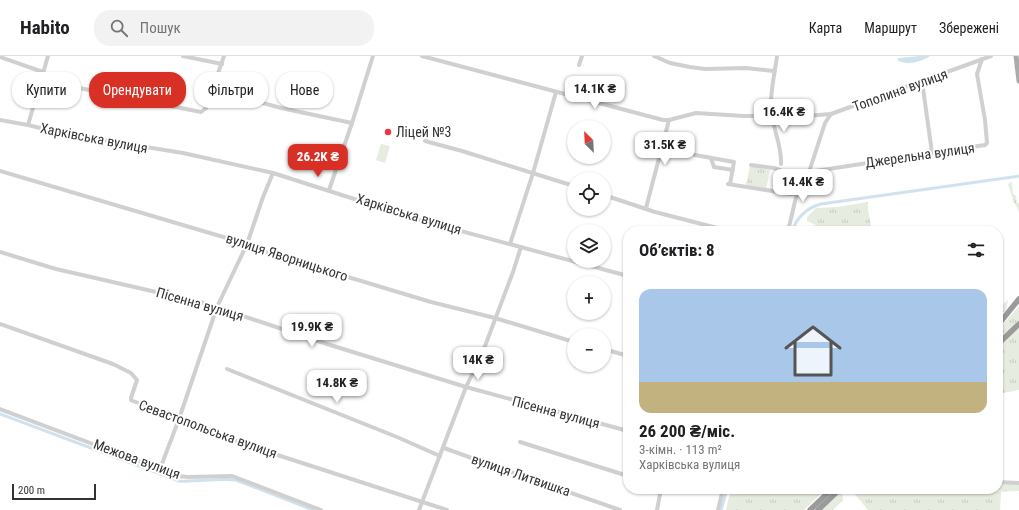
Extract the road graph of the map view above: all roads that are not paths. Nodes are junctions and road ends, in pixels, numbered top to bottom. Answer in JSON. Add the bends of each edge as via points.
{"nodes":[{"id":1,"x":48,"y":56,"type":"edge"},
{"id":2,"x":183,"y":56,"type":"edge"},
{"id":3,"x":224,"y":56,"type":"edge"},
{"id":4,"x":373,"y":56,"type":"edge"},
{"id":5,"x":422,"y":56,"type":"edge"},
{"id":6,"x":582,"y":56,"type":"edge"},
{"id":7,"x":654,"y":56,"type":"edge"},
{"id":8,"x":777,"y":56,"type":"edge"},
{"id":9,"x":991,"y":56,"type":"edge"},
{"id":10,"x":1016,"y":56,"type":"edge"},
{"id":11,"x":0,"y":57,"type":"edge"},
{"id":12,"x":982,"y":59,"type":"junction"},
{"id":13,"x":222,"y":64,"type":"junction"},
{"id":14,"x":579,"y":65,"type":"dead end"},
{"id":15,"x":43,"y":72,"type":"joint"},
{"id":16,"x":219,"y":72,"type":"edge"},
{"id":17,"x":774,"y":72,"type":"junction"},
{"id":18,"x":922,"y":81,"type":"junction"},
{"id":19,"x":1019,"y":81,"type":"edge"},
{"id":20,"x":81,"y":88,"type":"edge"},
{"id":21,"x":556,"y":92,"type":"junction"},
{"id":22,"x":268,"y":104,"type":"edge"},
{"id":23,"x":33,"y":108,"type":"edge"},
{"id":24,"x":206,"y":108,"type":"edge"},
{"id":25,"x":831,"y":114,"type":"junction"},
{"id":26,"x":772,"y":115,"type":"junction"},
{"id":27,"x":0,"y":120,"type":"edge"},
{"id":28,"x":669,"y":120,"type":"junction"},
{"id":29,"x":352,"y":123,"type":"junction"},
{"id":30,"x":28,"y":125,"type":"junction"},
{"id":31,"x":425,"y":141,"type":"dead end"},
{"id":32,"x":932,"y":153,"type":"junction"},
{"id":33,"x":695,"y":155,"type":"dead end"},
{"id":34,"x":711,"y":158,"type":"junction"},
{"id":35,"x":781,"y":164,"type":"dead end"},
{"id":36,"x":751,"y":165,"type":"dead end"},
{"id":37,"x":733,"y":170,"type":"junction"},
{"id":38,"x":0,"y":171,"type":"edge"},
{"id":39,"x":809,"y":172,"type":"junction"},
{"id":40,"x":273,"y":173,"type":"junction"},
{"id":41,"x":533,"y":173,"type":"junction"},
{"id":42,"x":567,"y":184,"type":"edge"},
{"id":43,"x":329,"y":190,"type":"junction"},
{"id":44,"x":797,"y":193,"type":"junction"},
{"id":45,"x":611,"y":197,"type":"edge"},
{"id":46,"x":646,"y":208,"type":"junction"},
{"id":47,"x":711,"y":226,"type":"edge"},
{"id":48,"x":789,"y":226,"type":"edge"},
{"id":49,"x":247,"y":244,"type":"junction"},
{"id":50,"x":510,"y":244,"type":"junction"},
{"id":51,"x":521,"y":248,"type":"junction"},
{"id":52,"x":0,"y":252,"type":"edge"},
{"id":53,"x":623,"y":275,"type":"edge"},
{"id":54,"x":1019,"y":298,"type":"edge"},
{"id":55,"x":217,"y":307,"type":"junction"},
{"id":56,"x":495,"y":318,"type":"junction"},
{"id":57,"x":1003,"y":319,"type":"edge"},
{"id":58,"x":0,"y":324,"type":"edge"},
{"id":59,"x":1019,"y":324,"type":"edge"},
{"id":60,"x":1003,"y":339,"type":"edge"},
{"id":61,"x":567,"y":340,"type":"edge"},
{"id":62,"x":611,"y":351,"type":"edge"},
{"id":63,"x":623,"y":355,"type":"edge"},
{"id":64,"x":226,"y":369,"type":"dead end"},
{"id":65,"x":466,"y":388,"type":"junction"},
{"id":66,"x":0,"y":408,"type":"edge"},
{"id":67,"x":180,"y":419,"type":"junction"},
{"id":68,"x":623,"y":430,"type":"edge"},
{"id":69,"x":520,"y":442,"type":"dead end"},
{"id":70,"x":444,"y":448,"type":"junction"},
{"id":71,"x":440,"y":456,"type":"junction"},
{"id":72,"x":160,"y":469,"type":"junction"},
{"id":73,"x":623,"y":474,"type":"edge"},
{"id":74,"x":1003,"y":482,"type":"edge"},
{"id":75,"x":1019,"y":483,"type":"edge"},
{"id":76,"x":660,"y":494,"type":"edge"},
{"id":77,"x":722,"y":494,"type":"edge"},
{"id":78,"x":827,"y":494,"type":"edge"},
{"id":79,"x":835,"y":494,"type":"edge"},
{"id":80,"x":422,"y":502,"type":"junction"},
{"id":81,"x":321,"y":510,"type":"edge"},
{"id":82,"x":420,"y":510,"type":"edge"},
{"id":83,"x":447,"y":510,"type":"edge"},
{"id":84,"x":620,"y":510,"type":"edge"},
{"id":85,"x":657,"y":510,"type":"edge"},
{"id":86,"x":718,"y":510,"type":"edge"},
{"id":87,"x":810,"y":510,"type":"edge"},
{"id":88,"x":818,"y":510,"type":"edge"}],
"edges":[{"from":1,"to":15,"type":"street"},
{"from":2,"to":13,"type":"street"},
{"from":3,"to":13,"type":"street"},
{"from":4,"to":29,"type":"street"},
{"from":5,"to":21,"type":"street"},
{"from":6,"to":14,"type":"street"},
{"from":7,"to":17,"type":"street","via":[[690,68],[746,68]]},
{"from":8,"to":17,"type":"street"},
{"from":9,"to":12,"type":"street","name":"Тополина вулиця"},
{"from":10,"to":19,"type":"main road"},
{"from":11,"to":15,"type":"street"},
{"from":12,"to":18,"type":"street","name":"Тополина вулиця"},
{"from":12,"to":32,"type":"street","name":"Джерельна вулиця","via":[[977,74],[987,143],[983,146]]},
{"from":13,"to":16,"type":"street"},
{"from":17,"to":26,"type":"street"},
{"from":18,"to":25,"type":"street","name":"Тополина вулиця"},
{"from":18,"to":32,"type":"street"},
{"from":20,"to":24,"type":"street","via":[[201,112]]},
{"from":21,"to":28,"type":"street"},
{"from":21,"to":41,"type":"street"},
{"from":22,"to":29,"type":"street"},
{"from":23,"to":30,"type":"street"},
{"from":25,"to":26,"type":"street","name":"Тополина вулиця"},
{"from":25,"to":39,"type":"street","via":[[825,124]]},
{"from":26,"to":28,"type":"street","name":"Тополина вулиця","via":[[696,113]]},
{"from":26,"to":35,"type":"street"},
{"from":27,"to":30,"type":"street","name":"Харківська вулиця"},
{"from":28,"to":46,"type":"street"},
{"from":29,"to":43,"type":"street"},
{"from":30,"to":40,"type":"street","name":"Харківська вулиця","via":[[183,153]]},
{"from":31,"to":41,"type":"street"},
{"from":32,"to":39,"type":"street","name":"Джерельна вулиця"},
{"from":33,"to":34,"type":"street"},
{"from":34,"to":37,"type":"street","via":[[714,167]]},
{"from":34,"to":37,"type":"street","via":[[734,162]]},
{"from":36,"to":44,"type":"street","via":[[780,170]]},
{"from":37,"to":44,"type":"street","via":[[729,184]]},
{"from":38,"to":49,"type":"street","name":"вулиця Яворницького"},
{"from":39,"to":44,"type":"street"},
{"from":40,"to":43,"type":"street","name":"Харківська вулиця"},
{"from":40,"to":49,"type":"street"},
{"from":41,"to":42,"type":"street"},
{"from":41,"to":50,"type":"street"},
{"from":43,"to":50,"type":"street","name":"Харківська вулиця","via":[[420,220]]},
{"from":44,"to":48,"type":"street"},
{"from":45,"to":46,"type":"street"},
{"from":46,"to":47,"type":"street"},
{"from":49,"to":55,"type":"street"},
{"from":49,"to":56,"type":"street","name":"вулиця Яворницького","via":[[366,283]]},
{"from":50,"to":51,"type":"street","name":"Харківська вулиця"},
{"from":51,"to":53,"type":"street","name":"Харківська вулиця"},
{"from":51,"to":56,"type":"street"},
{"from":52,"to":55,"type":"street","name":"Пісенна вулиця","via":[[56,269]]},
{"from":54,"to":57,"type":"highway"},
{"from":55,"to":65,"type":"street","name":"Пісенна вулиця"},
{"from":55,"to":67,"type":"street"},
{"from":56,"to":61,"type":"street","name":"вулиця Яворницького"},
{"from":56,"to":65,"type":"street"},
{"from":58,"to":67,"type":"street","name":"Севастопольська вулиця","via":[[113,364],[137,380],[131,400]]},
{"from":59,"to":60,"type":"highway"},
{"from":62,"to":63,"type":"street"},
{"from":64,"to":71,"type":"street"},
{"from":65,"to":68,"type":"street","name":"Пісенна вулиця"},
{"from":65,"to":70,"type":"street"},
{"from":66,"to":72,"type":"street","name":"Межова вулиця"},
{"from":67,"to":72,"type":"street"},
{"from":67,"to":80,"type":"street","name":"Севастопольська вулиця","via":[[259,449]]},
{"from":69,"to":73,"type":"street"},
{"from":70,"to":71,"type":"street"},
{"from":70,"to":84,"type":"street","name":"вулиця Литвишка"},
{"from":71,"to":80,"type":"street"},
{"from":72,"to":81,"type":"street","name":"Межова вулиця","via":[[188,477],[232,476]]},
{"from":74,"to":75,"type":"street"},
{"from":76,"to":85,"type":"street"},
{"from":77,"to":86,"type":"street"},
{"from":78,"to":87,"type":"highway"},
{"from":79,"to":88,"type":"highway"},
{"from":80,"to":82,"type":"street"},
{"from":80,"to":83,"type":"street","name":"Севастопольська вулиця"}]}
